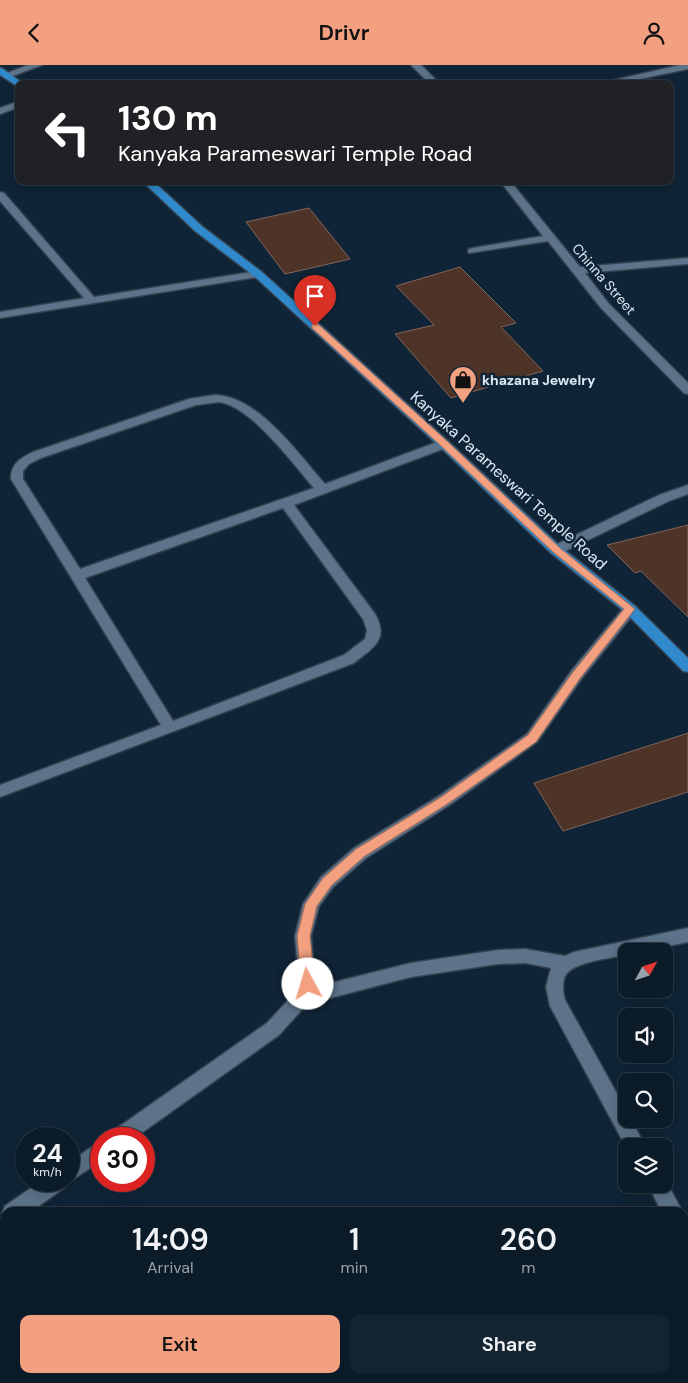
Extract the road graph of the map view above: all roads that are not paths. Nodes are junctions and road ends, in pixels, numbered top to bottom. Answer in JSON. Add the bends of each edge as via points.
{"nodes":[{"id":1,"x":37,"y":65,"type":"edge"},
{"id":2,"x":416,"y":65,"type":"edge"},
{"id":3,"x":688,"y":66,"type":"edge"},
{"id":4,"x":3,"y":73,"type":"edge"},
{"id":5,"x":432,"y":80,"type":"edge"},
{"id":6,"x":620,"y":80,"type":"edge"},
{"id":7,"x":15,"y":81,"type":"edge"},
{"id":8,"x":15,"y":106,"type":"edge"},
{"id":9,"x":0,"y":111,"type":"edge"},
{"id":10,"x":151,"y":185,"type":"edge"},
{"id":11,"x":508,"y":185,"type":"edge"},
{"id":12,"x":0,"y":195,"type":"edge"},
{"id":13,"x":548,"y":238,"type":"junction"},
{"id":14,"x":473,"y":251,"type":"dead end"},
{"id":15,"x":688,"y":261,"type":"edge"},
{"id":16,"x":576,"y":271,"type":"junction"},
{"id":17,"x":258,"y":274,"type":"junction"},
{"id":18,"x":92,"y":301,"type":"junction"},
{"id":19,"x":0,"y":315,"type":"edge"},
{"id":20,"x":688,"y":391,"type":"edge"},
{"id":21,"x":444,"y":444,"type":"junction"},
{"id":22,"x":688,"y":489,"type":"edge"},
{"id":23,"x":322,"y":490,"type":"junction"},
{"id":24,"x":286,"y":503,"type":"junction"},
{"id":25,"x":556,"y":550,"type":"junction"},
{"id":26,"x":78,"y":575,"type":"junction"},
{"id":27,"x":630,"y":609,"type":"junction"},
{"id":28,"x":688,"y":667,"type":"edge"},
{"id":29,"x":170,"y":728,"type":"junction"},
{"id":30,"x":0,"y":791,"type":"edge"},
{"id":31,"x":688,"y":935,"type":"edge"},
{"id":32,"x":565,"y":963,"type":"junction"},
{"id":33,"x":302,"y":998,"type":"junction"},
{"id":34,"x":134,"y":1127,"type":"edge"},
{"id":35,"x":632,"y":1138,"type":"edge"},
{"id":36,"x":42,"y":1192,"type":"edge"},
{"id":37,"x":662,"y":1193,"type":"edge"},
{"id":38,"x":20,"y":1207,"type":"edge"},
{"id":39,"x":670,"y":1207,"type":"edge"}],
"edges":[{"from":1,"to":4,"type":"street"},
{"from":2,"to":5,"type":"street"},
{"from":3,"to":6,"type":"street"},
{"from":4,"to":7,"type":"main road"},
{"from":8,"to":9,"type":"street"},
{"from":10,"to":17,"type":"main road","name":"Kanyaka Parameswari Temple Road","via":[[199,229]]},
{"from":11,"to":13,"type":"street","name":"Chinna Street"},
{"from":12,"to":18,"type":"street"},
{"from":13,"to":14,"type":"street"},
{"from":13,"to":16,"type":"street","name":"Chinna Street"},
{"from":15,"to":16,"type":"street"},
{"from":16,"to":20,"type":"street","name":"Chinna Street","via":[[605,306]]},
{"from":17,"to":18,"type":"street"},
{"from":17,"to":21,"type":"main road","name":"Kanyaka Parameswari Temple Road"},
{"from":18,"to":19,"type":"street"},
{"from":21,"to":23,"type":"street"},
{"from":21,"to":25,"type":"main road","name":"Kanyaka Parameswari Temple Road"},
{"from":22,"to":25,"type":"street"},
{"from":23,"to":24,"type":"street"},
{"from":23,"to":26,"type":"street","via":[[256,417],[237,402],[226,399],[193,403],[37,455],[16,470],[17,479]]},
{"from":24,"to":26,"type":"street"},
{"from":24,"to":29,"type":"street","via":[[370,617],[374,630],[372,641],[349,659]]},
{"from":25,"to":27,"type":"main road","name":"Kanyaka Parameswari Temple Road"},
{"from":26,"to":29,"type":"street"},
{"from":27,"to":28,"type":"main road","name":"Kanyaka Parameswari Temple Road"},
{"from":27,"to":33,"type":"street","via":[[577,675],[532,739],[445,800],[360,853],[327,882],[311,904],[303,936],[308,984]]},
{"from":29,"to":30,"type":"street"},
{"from":31,"to":32,"type":"street"},
{"from":32,"to":33,"type":"street","via":[[525,956],[498,957],[411,970]]},
{"from":32,"to":35,"type":"street","via":[[557,972],[553,986],[556,1001]]},
{"from":33,"to":34,"type":"street","via":[[273,1029]]},
{"from":36,"to":38,"type":"street"},
{"from":37,"to":39,"type":"street"}]}
